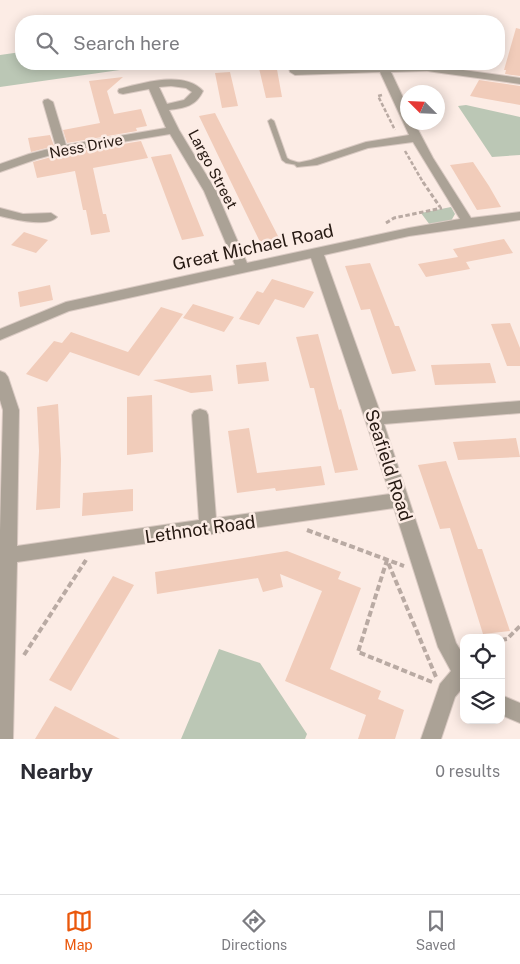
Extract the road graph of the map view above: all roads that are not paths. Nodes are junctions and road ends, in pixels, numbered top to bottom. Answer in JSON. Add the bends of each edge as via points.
{"nodes":[{"id":1,"x":294,"y":70,"type":"edge"},
{"id":2,"x":354,"y":70,"type":"edge"},
{"id":3,"x":384,"y":70,"type":"edge"},
{"id":4,"x":441,"y":70,"type":"edge"},
{"id":5,"x":520,"y":81,"type":"edge"},
{"id":6,"x":153,"y":86,"type":"junction"},
{"id":7,"x":123,"y":91,"type":"dead end"},
{"id":8,"x":48,"y":102,"type":"dead end"},
{"id":9,"x":400,"y":104,"type":"edge"},
{"id":10,"x":163,"y":108,"type":"junction"},
{"id":11,"x":271,"y":121,"type":"dead end"},
{"id":12,"x":173,"y":130,"type":"junction"},
{"id":13,"x":412,"y":130,"type":"edge"},
{"id":14,"x":415,"y":138,"type":"junction"},
{"id":15,"x":62,"y":150,"type":"junction"},
{"id":16,"x":301,"y":165,"type":"joint"},
{"id":17,"x":0,"y":168,"type":"edge"},
{"id":18,"x":0,"y":212,"type":"edge"},
{"id":19,"x":520,"y":216,"type":"edge"},
{"id":20,"x":51,"y":217,"type":"dead end"},
{"id":21,"x":468,"y":222,"type":"junction"},
{"id":22,"x":316,"y":252,"type":"junction"},
{"id":23,"x":243,"y":268,"type":"junction"},
{"id":24,"x":0,"y":335,"type":"edge"},
{"id":25,"x":1,"y":383,"type":"edge"},
{"id":26,"x":520,"y":407,"type":"edge"},
{"id":27,"x":200,"y":415,"type":"dead end"},
{"id":28,"x":374,"y":419,"type":"junction"},
{"id":29,"x":400,"y":500,"type":"junction"},
{"id":30,"x":208,"y":528,"type":"junction"},
{"id":31,"x":4,"y":556,"type":"edge"},
{"id":32,"x":460,"y":671,"type":"edge"},
{"id":33,"x":460,"y":677,"type":"edge"},
{"id":34,"x":505,"y":706,"type":"edge"},
{"id":35,"x":520,"y":713,"type":"edge"},
{"id":36,"x":3,"y":739,"type":"edge"},
{"id":37,"x":431,"y":739,"type":"edge"}],
"edges":[{"from":1,"to":2,"type":"street"},
{"from":3,"to":9,"type":"street"},
{"from":4,"to":5,"type":"street"},
{"from":6,"to":7,"type":"street"},
{"from":6,"to":10,"type":"street","name":"Largo Street"},
{"from":6,"to":10,"type":"street","via":[[183,84],[198,91],[195,99],[185,104]]},
{"from":8,"to":15,"type":"street"},
{"from":10,"to":12,"type":"street","name":"Largo Street"},
{"from":11,"to":16,"type":"lane","via":[[284,159]]},
{"from":12,"to":15,"type":"street","name":"Ness Drive"},
{"from":12,"to":23,"type":"street","name":"Largo Street","via":[[210,191]]},
{"from":13,"to":14,"type":"street"},
{"from":14,"to":16,"type":"street","via":[[380,142]]},
{"from":14,"to":21,"type":"street"},
{"from":15,"to":17,"type":"street","name":"Ness Drive"},
{"from":18,"to":20,"type":"street","via":[[23,218]]},
{"from":19,"to":21,"type":"street","name":"Great Michael Road"},
{"from":21,"to":22,"type":"street","name":"Great Michael Road"},
{"from":22,"to":23,"type":"street","name":"Great Michael Road"},
{"from":22,"to":28,"type":"street","name":"Seafield Road"},
{"from":23,"to":24,"type":"street","name":"Great Michael Road","via":[[66,307]]},
{"from":25,"to":31,"type":"street","via":[[11,410]]},
{"from":26,"to":28,"type":"street"},
{"from":27,"to":30,"type":"street"},
{"from":28,"to":29,"type":"street","name":"Seafield Road"},
{"from":29,"to":30,"type":"street","name":"Lethnot Road"},
{"from":29,"to":32,"type":"street","name":"Seafield Road","via":[[448,647]]},
{"from":30,"to":31,"type":"street","name":"Lethnot Road"},
{"from":31,"to":36,"type":"street","via":[[6,682]]},
{"from":33,"to":37,"type":"street","via":[[447,691]]},
{"from":34,"to":35,"type":"street"}]}
